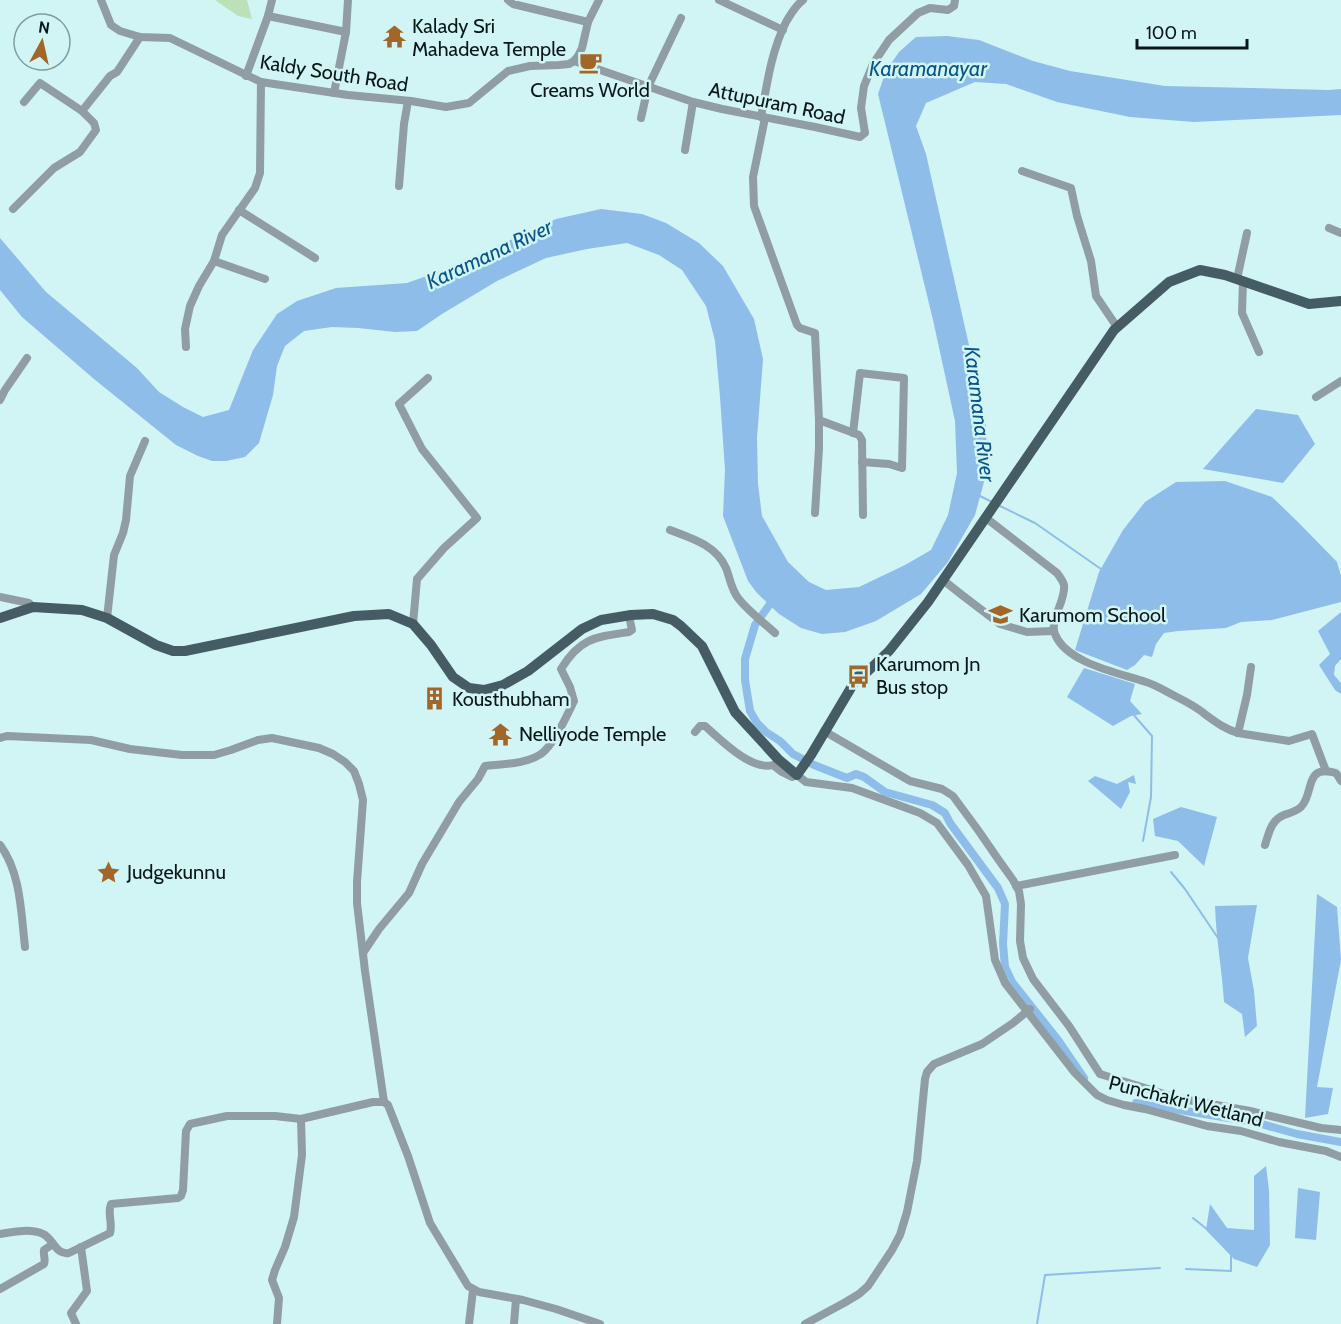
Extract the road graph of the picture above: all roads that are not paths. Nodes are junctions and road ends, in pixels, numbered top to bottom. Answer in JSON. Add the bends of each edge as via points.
{"nodes":[{"id":1,"x":101,"y":0,"type":"edge"},
{"id":2,"x":272,"y":0,"type":"edge"},
{"id":3,"x":348,"y":0,"type":"edge"},
{"id":4,"x":508,"y":0,"type":"edge"},
{"id":5,"x":599,"y":0,"type":"edge"},
{"id":6,"x":719,"y":0,"type":"edge"},
{"id":7,"x":803,"y":0,"type":"edge"},
{"id":8,"x":955,"y":0,"type":"edge"},
{"id":9,"x":268,"y":16,"type":"junction"},
{"id":10,"x":681,"y":18,"type":"dead end"},
{"id":11,"x":588,"y":22,"type":"junction"},
{"id":12,"x":783,"y":30,"type":"junction"},
{"id":13,"x":346,"y":32,"type":"junction"},
{"id":14,"x":140,"y":37,"type":"junction"},
{"id":15,"x":574,"y":61,"type":"junction"},
{"id":16,"x":246,"y":76,"type":"junction"},
{"id":17,"x":261,"y":82,"type":"junction"},
{"id":18,"x":648,"y":87,"type":"junction"},
{"id":19,"x":334,"y":93,"type":"junction"},
{"id":20,"x":408,"y":101,"type":"junction"},
{"id":21,"x":24,"y":102,"type":"dead end"},
{"id":22,"x":693,"y":102,"type":"junction"},
{"id":23,"x":82,"y":111,"type":"junction"},
{"id":24,"x":763,"y":117,"type":"junction"},
{"id":25,"x":641,"y":118,"type":"dead end"},
{"id":26,"x":685,"y":150,"type":"dead end"},
{"id":27,"x":1022,"y":171,"type":"dead end"},
{"id":28,"x":399,"y":186,"type":"dead end"},
{"id":29,"x":13,"y":209,"type":"dead end"},
{"id":30,"x":239,"y":210,"type":"junction"},
{"id":31,"x":1329,"y":228,"type":"dead end"},
{"id":32,"x":1247,"y":233,"type":"dead end"},
{"id":33,"x":1341,"y":233,"type":"edge"},
{"id":34,"x":315,"y":258,"type":"dead end"},
{"id":35,"x":214,"y":261,"type":"junction"},
{"id":36,"x":265,"y":279,"type":"dead end"},
{"id":37,"x":1240,"y":280,"type":"junction"},
{"id":38,"x":1341,"y":301,"type":"edge"},
{"id":39,"x":1117,"y":327,"type":"junction"},
{"id":40,"x":186,"y":347,"type":"dead end"},
{"id":41,"x":1259,"y":352,"type":"dead end"},
{"id":42,"x":27,"y":358,"type":"dead end"},
{"id":43,"x":428,"y":378,"type":"dead end"},
{"id":44,"x":1341,"y":381,"type":"edge"},
{"id":45,"x":1316,"y":398,"type":"dead end"},
{"id":46,"x":0,"y":400,"type":"edge"},
{"id":47,"x":819,"y":420,"type":"junction"},
{"id":48,"x":853,"y":433,"type":"junction"},
{"id":49,"x":146,"y":441,"type":"dead end"},
{"id":50,"x":862,"y":462,"type":"junction"},
{"id":51,"x":815,"y":513,"type":"dead end"},
{"id":52,"x":863,"y":515,"type":"dead end"},
{"id":53,"x":986,"y":518,"type":"junction"},
{"id":54,"x":670,"y":530,"type":"dead end"},
{"id":55,"x":943,"y":579,"type":"junction"},
{"id":56,"x":0,"y":597,"type":"edge"},
{"id":57,"x":33,"y":607,"type":"junction"},
{"id":58,"x":629,"y":616,"type":"junction"},
{"id":59,"x":0,"y":618,"type":"edge"},
{"id":60,"x":107,"y":618,"type":"junction"},
{"id":61,"x":413,"y":624,"type":"junction"},
{"id":62,"x":1053,"y":631,"type":"junction"},
{"id":63,"x":775,"y":633,"type":"dead end"},
{"id":64,"x":1251,"y":667,"type":"dead end"},
{"id":65,"x":824,"y":731,"type":"junction"},
{"id":66,"x":695,"y":732,"type":"dead end"},
{"id":67,"x":1238,"y":733,"type":"junction"},
{"id":68,"x":0,"y":738,"type":"edge"},
{"id":69,"x":1326,"y":771,"type":"junction"},
{"id":70,"x":797,"y":775,"type":"junction"},
{"id":71,"x":1341,"y":781,"type":"edge"},
{"id":72,"x":0,"y":845,"type":"edge"},
{"id":73,"x":1265,"y":845,"type":"dead end"},
{"id":74,"x":1175,"y":855,"type":"dead end"},
{"id":75,"x":1016,"y":886,"type":"junction"},
{"id":76,"x":25,"y":947,"type":"dead end"},
{"id":77,"x":363,"y":953,"type":"junction"},
{"id":78,"x":1029,"y":1010,"type":"junction"},
{"id":79,"x":384,"y":1102,"type":"junction"},
{"id":80,"x":301,"y":1119,"type":"junction"},
{"id":81,"x":1341,"y":1130,"type":"edge"},
{"id":82,"x":1341,"y":1157,"type":"edge"},
{"id":83,"x":0,"y":1234,"type":"edge"},
{"id":84,"x":54,"y":1244,"type":"junction"},
{"id":85,"x":81,"y":1247,"type":"junction"},
{"id":86,"x":0,"y":1289,"type":"edge"},
{"id":87,"x":473,"y":1290,"type":"junction"},
{"id":88,"x":516,"y":1299,"type":"junction"},
{"id":89,"x":76,"y":1324,"type":"edge"},
{"id":90,"x":277,"y":1324,"type":"edge"},
{"id":91,"x":469,"y":1324,"type":"edge"},
{"id":92,"x":514,"y":1324,"type":"edge"},
{"id":93,"x":600,"y":1324,"type":"edge"},
{"id":94,"x":805,"y":1324,"type":"edge"}],
"edges":[{"from":1,"to":14,"type":"street","name":"Kaldy South Road","via":[[111,25]]},
{"from":2,"to":9,"type":"street"},
{"from":3,"to":13,"type":"street"},
{"from":4,"to":11,"type":"street"},
{"from":5,"to":11,"type":"street"},
{"from":6,"to":12,"type":"street"},
{"from":7,"to":12,"type":"street"},
{"from":8,"to":24,"type":"street","name":"Attupuram Road","via":[[948,10],[930,8],[918,13],[889,40],[864,86],[861,108],[865,133],[860,137]]},
{"from":9,"to":13,"type":"street"},
{"from":9,"to":16,"type":"street"},
{"from":10,"to":18,"type":"street"},
{"from":11,"to":15,"type":"street","via":[[582,48]]},
{"from":12,"to":24,"type":"street","via":[[771,63]]},
{"from":13,"to":19,"type":"street"},
{"from":14,"to":16,"type":"street","name":"Kaldy South Road","via":[[170,38]]},
{"from":14,"to":23,"type":"street","via":[[117,72]]},
{"from":15,"to":18,"type":"street","name":"Attupuram Road"},
{"from":15,"to":20,"type":"street","name":"Kaldy South Road","via":[[508,71],[469,103],[446,107]]},
{"from":16,"to":17,"type":"street","name":"Kaldy South Road"},
{"from":17,"to":19,"type":"street","name":"Kaldy South Road"},
{"from":17,"to":30,"type":"street","via":[[260,173],[255,188]]},
{"from":18,"to":22,"type":"street","name":"Attupuram Road"},
{"from":18,"to":25,"type":"street"},
{"from":19,"to":20,"type":"street","name":"Kaldy South Road"},
{"from":20,"to":28,"type":"street"},
{"from":21,"to":23,"type":"street","via":[[40,83]]},
{"from":22,"to":24,"type":"street","name":"Attupuram Road"},
{"from":22,"to":26,"type":"street"},
{"from":23,"to":29,"type":"street","via":[[96,130],[80,152],[54,168]]},
{"from":24,"to":47,"type":"street","via":[[753,177],[754,206],[797,325],[815,333]]},
{"from":27,"to":39,"type":"street","via":[[1071,188],[1091,261],[1096,296]]},
{"from":30,"to":34,"type":"street"},
{"from":30,"to":35,"type":"street","via":[[222,235]]},
{"from":31,"to":33,"type":"street"},
{"from":32,"to":37,"type":"street"},
{"from":35,"to":36,"type":"street"},
{"from":35,"to":40,"type":"street","via":[[190,306],[184,329]]},
{"from":37,"to":38,"type":"main road","via":[[1309,304]]},
{"from":37,"to":39,"type":"main road","via":[[1200,270],[1169,282]]},
{"from":37,"to":41,"type":"street","via":[[1242,313]]},
{"from":39,"to":53,"type":"main road"},
{"from":42,"to":46,"type":"street"},
{"from":43,"to":61,"type":"street","via":[[399,404],[422,449],[477,518],[417,579]]},
{"from":44,"to":45,"type":"street"},
{"from":47,"to":48,"type":"street"},
{"from":47,"to":51,"type":"street"},
{"from":48,"to":50,"type":"street","via":[[862,440]]},
{"from":48,"to":50,"type":"street","via":[[860,373],[904,378],[906,469]]},
{"from":49,"to":60,"type":"street","via":[[130,476],[126,520],[114,555]]},
{"from":50,"to":52,"type":"street"},
{"from":53,"to":55,"type":"main road"},
{"from":53,"to":62,"type":"street","via":[[1058,573],[1064,583]]},
{"from":54,"to":63,"type":"street","via":[[713,551],[725,566],[739,600]]},
{"from":55,"to":62,"type":"street","via":[[1000,624],[1027,632]]},
{"from":55,"to":65,"type":"main road","via":[[897,642],[858,676]]},
{"from":56,"to":57,"type":"street"},
{"from":57,"to":59,"type":"main road"},
{"from":57,"to":60,"type":"main road","via":[[82,610]]},
{"from":58,"to":61,"type":"main road","via":[[601,620],[582,629],[528,671],[484,690],[469,688],[453,677]]},
{"from":58,"to":70,"type":"main road","via":[[653,614],[681,626],[702,646],[735,712]]},
{"from":58,"to":77,"type":"street","via":[[629,632],[584,642],[569,656],[561,669],[574,701],[559,732],[542,753],[525,761],[485,766],[459,802],[409,893]]},
{"from":60,"to":61,"type":"main road","via":[[173,651],[354,616],[389,614]]},
{"from":62,"to":67,"type":"street","via":[[1068,651],[1092,665],[1149,683]]},
{"from":64,"to":67,"type":"street"},
{"from":65,"to":70,"type":"main road"},
{"from":65,"to":75,"type":"street","via":[[910,781],[953,796]]},
{"from":66,"to":70,"type":"street","name":"Punchakri Wetland","via":[[705,726],[752,762],[773,765],[792,777]]},
{"from":67,"to":69,"type":"street","via":[[1289,741],[1312,734]]},
{"from":68,"to":77,"type":"street","via":[[91,740],[182,755],[214,755],[272,738],[333,754],[354,771],[363,800],[357,882]]},
{"from":69,"to":71,"type":"street","via":[[1336,773]]},
{"from":69,"to":73,"type":"street","via":[[1312,779],[1302,806],[1274,822]]},
{"from":70,"to":78,"type":"street","name":"Punchakri Wetland","via":[[806,782],[852,789],[921,813],[937,823],[986,896],[995,960],[1005,983]]},
{"from":72,"to":76,"type":"street","via":[[15,877]]},
{"from":74,"to":75,"type":"street"},
{"from":75,"to":81,"type":"street","via":[[1021,904],[1023,958],[1033,979],[1100,1074],[1177,1098]]},
{"from":77,"to":79,"type":"street"},
{"from":78,"to":82,"type":"street","name":"Punchakri Wetland","via":[[1075,1073],[1101,1098]]},
{"from":78,"to":94,"type":"street","via":[[998,1035],[934,1064],[927,1072],[917,1161],[900,1235],[868,1286]]},
{"from":79,"to":80,"type":"street"},
{"from":79,"to":87,"type":"street","via":[[408,1156],[430,1223],[461,1277]]},
{"from":80,"to":85,"type":"street","via":[[227,1116],[190,1124],[186,1131],[181,1196],[111,1204],[110,1233]]},
{"from":80,"to":90,"type":"street","via":[[302,1155],[294,1217],[272,1280],[279,1298]]},
{"from":83,"to":84,"type":"street","via":[[40,1233]]},
{"from":84,"to":85,"type":"street","via":[[65,1253]]},
{"from":84,"to":86,"type":"street","via":[[44,1250],[44,1264]]},
{"from":85,"to":89,"type":"street","via":[[87,1291],[71,1313]]},
{"from":87,"to":88,"type":"street"},
{"from":87,"to":91,"type":"street"},
{"from":88,"to":92,"type":"street"},
{"from":88,"to":93,"type":"street"}]}
